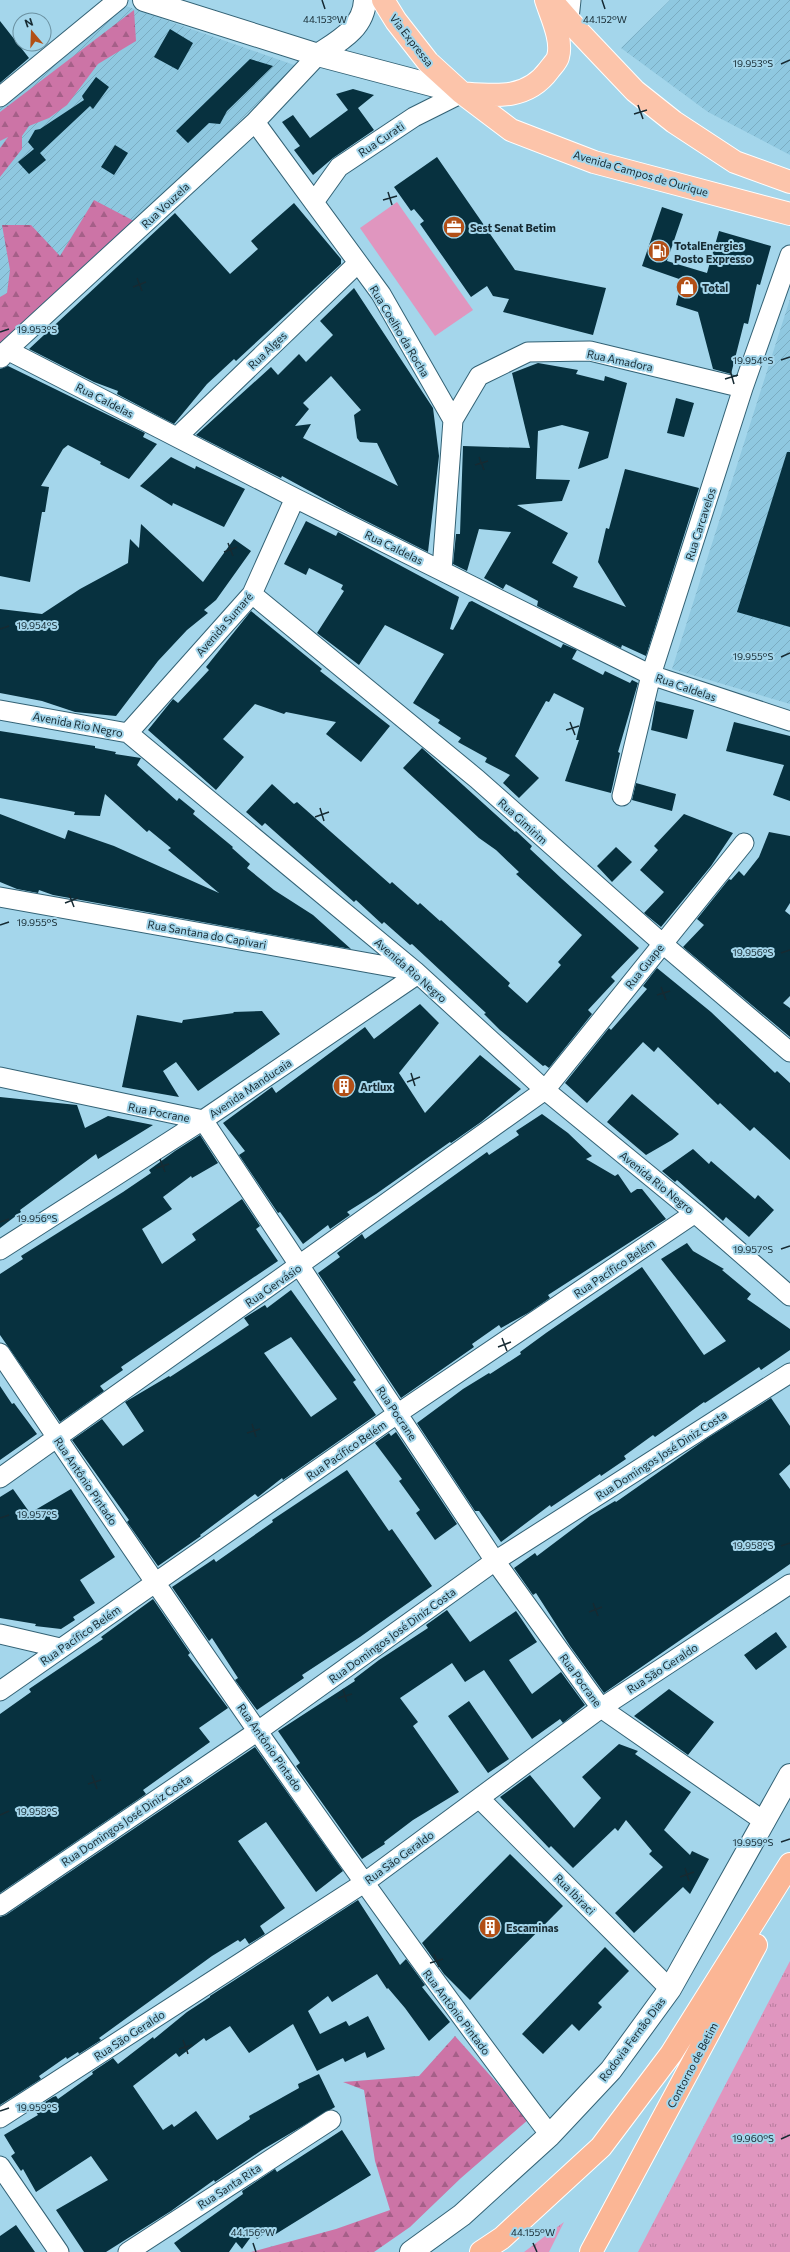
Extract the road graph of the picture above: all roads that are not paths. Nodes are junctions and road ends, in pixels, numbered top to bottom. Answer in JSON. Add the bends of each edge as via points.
{"nodes":[{"id":1,"x":118,"y":0,"type":"edge"},
{"id":2,"x":144,"y":0,"type":"edge"},
{"id":3,"x":365,"y":0,"type":"edge"},
{"id":4,"x":383,"y":0,"type":"edge"},
{"id":5,"x":546,"y":0,"type":"edge"},
{"id":6,"x":552,"y":0,"type":"edge"},
{"id":7,"x":570,"y":10,"type":"edge"},
{"id":8,"x":318,"y":55,"type":"junction"},
{"id":9,"x":462,"y":93,"type":"junction"},
{"id":10,"x":0,"y":97,"type":"edge"},
{"id":11,"x":256,"y":122,"type":"junction"},
{"id":12,"x":790,"y":182,"type":"edge"},
{"id":13,"x":314,"y":202,"type":"junction"},
{"id":14,"x":790,"y":214,"type":"edge"},
{"id":15,"x":790,"y":255,"type":"edge"},
{"id":16,"x":357,"y":264,"type":"junction"},
{"id":17,"x":4,"y":355,"type":"edge"},
{"id":18,"x":743,"y":388,"type":"junction"},
{"id":19,"x":453,"y":420,"type":"junction"},
{"id":20,"x":177,"y":437,"type":"junction"},
{"id":21,"x":295,"y":498,"type":"junction"},
{"id":22,"x":442,"y":570,"type":"junction"},
{"id":23,"x":252,"y":594,"type":"junction"},
{"id":24,"x":651,"y":675,"type":"junction"},
{"id":25,"x":0,"y":710,"type":"edge"},
{"id":26,"x":790,"y":722,"type":"edge"},
{"id":27,"x":128,"y":733,"type":"junction"},
{"id":28,"x":622,"y":796,"type":"dead end"},
{"id":29,"x":744,"y":843,"type":"dead end"},
{"id":30,"x":0,"y":897,"type":"edge"},
{"id":31,"x":662,"y":944,"type":"junction"},
{"id":32,"x":416,"y":973,"type":"junction"},
{"id":33,"x":790,"y":1052,"type":"edge"},
{"id":34,"x":0,"y":1078,"type":"edge"},
{"id":35,"x":545,"y":1090,"type":"junction"},
{"id":36,"x":203,"y":1120,"type":"junction"},
{"id":37,"x":695,"y":1213,"type":"junction"},
{"id":38,"x":0,"y":1250,"type":"edge"},
{"id":39,"x":299,"y":1267,"type":"junction"},
{"id":40,"x":790,"y":1296,"type":"edge"},
{"id":41,"x":0,"y":1353,"type":"edge"},
{"id":42,"x":790,"y":1373,"type":"edge"},
{"id":43,"x":397,"y":1414,"type":"junction"},
{"id":44,"x":56,"y":1437,"type":"junction"},
{"id":45,"x":0,"y":1478,"type":"edge"},
{"id":46,"x":495,"y":1561,"type":"junction"},
{"id":47,"x":155,"y":1584,"type":"junction"},
{"id":48,"x":790,"y":1584,"type":"edge"},
{"id":49,"x":0,"y":1634,"type":"edge"},
{"id":50,"x":60,"y":1648,"type":"junction"},
{"id":51,"x":0,"y":1691,"type":"edge"},
{"id":52,"x":601,"y":1708,"type":"junction"},
{"id":53,"x":258,"y":1731,"type":"junction"},
{"id":54,"x":790,"y":1775,"type":"edge"},
{"id":55,"x":480,"y":1799,"type":"junction"},
{"id":56,"x":765,"y":1822,"type":"junction"},
{"id":57,"x":790,"y":1864,"type":"edge"},
{"id":58,"x":790,"y":1878,"type":"edge"},
{"id":59,"x":364,"y":1883,"type":"junction"},
{"id":60,"x":0,"y":1906,"type":"edge"},
{"id":61,"x":670,"y":1989,"type":"junction"},
{"id":62,"x":0,"y":2118,"type":"edge"},
{"id":63,"x":331,"y":2120,"type":"dead end"},
{"id":64,"x":550,"y":2135,"type":"junction"},
{"id":65,"x":0,"y":2166,"type":"edge"},
{"id":66,"x":59,"y":2252,"type":"edge"},
{"id":67,"x":128,"y":2252,"type":"edge"},
{"id":68,"x":412,"y":2252,"type":"edge"},
{"id":69,"x":481,"y":2252,"type":"edge"},
{"id":70,"x":591,"y":2252,"type":"edge"}],
"edges":[{"from":1,"to":10,"type":"street"},
{"from":2,"to":8,"type":"main road","name":"Avenida Campos de Ourique"},
{"from":3,"to":8,"type":"main road","via":[[365,8],[352,33]]},
{"from":4,"to":9,"type":"highway","name":"Via Expressa","via":[[428,62]]},
{"from":5,"to":9,"type":"highway","via":[[558,38],[558,58],[542,80],[527,90],[514,93],[494,96]]},
{"from":6,"to":7,"type":"highway"},
{"from":7,"to":12,"type":"highway","via":[[635,91],[674,122],[735,162]]},
{"from":8,"to":9,"type":"main road","name":"Avenida Campos de Ourique"},
{"from":8,"to":11,"type":"street","name":"Rua Vouzela"},
{"from":9,"to":13,"type":"street","name":"Rua Curati","via":[[414,116],[339,167]]},
{"from":9,"to":14,"type":"highway","name":"Avenida Campos de Ourique","via":[[511,130],[594,162]]},
{"from":11,"to":13,"type":"street","name":"Rua Coelho da Rocha"},
{"from":11,"to":17,"type":"street","name":"Rua Vouzela"},
{"from":13,"to":16,"type":"street","name":"Rua Coelho da Rocha"},
{"from":15,"to":18,"type":"street","name":"Rua Carcavelos"},
{"from":16,"to":19,"type":"street","name":"Rua Coelho da Rocha","via":[[381,294]]},
{"from":16,"to":20,"type":"street","name":"Rua Alges"},
{"from":17,"to":20,"type":"street","name":"Rua Caldelas"},
{"from":18,"to":19,"type":"street","name":"Rua Amadora","via":[[590,351],[528,352],[479,376]]},
{"from":18,"to":24,"type":"street","name":"Rua Carcavelos"},
{"from":19,"to":22,"type":"street"},
{"from":20,"to":21,"type":"street","name":"Rua Caldelas"},
{"from":21,"to":22,"type":"street","name":"Rua Caldelas"},
{"from":21,"to":23,"type":"street","name":"Avenida Sumaré"},
{"from":22,"to":24,"type":"street","name":"Rua Caldelas"},
{"from":23,"to":27,"type":"street","name":"Avenida Sumaré"},
{"from":23,"to":31,"type":"street","name":"Rua Gimirim","via":[[477,779]]},
{"from":24,"to":26,"type":"street","name":"Rua Caldelas"},
{"from":24,"to":28,"type":"street","name":"Rua Carcavelos"},
{"from":25,"to":27,"type":"street","name":"Avenida Rio Negro"},
{"from":27,"to":32,"type":"street","name":"Avenida Rio Negro"},
{"from":29,"to":31,"type":"street","name":"Rua Guape"},
{"from":30,"to":32,"type":"street","name":"Rua Santana do Capivari"},
{"from":31,"to":33,"type":"street","name":"Rua Gimirim"},
{"from":31,"to":35,"type":"street","name":"Rua Guape"},
{"from":32,"to":35,"type":"street","name":"Avenida Rio Negro"},
{"from":32,"to":36,"type":"street","name":"Avenida Manducaia"},
{"from":34,"to":36,"type":"street","name":"Rua Pocrane"},
{"from":35,"to":37,"type":"street","name":"Avenida Rio Negro"},
{"from":35,"to":39,"type":"street","name":"Rua Gervásio"},
{"from":36,"to":38,"type":"street","name":"Avenida Manducaia"},
{"from":36,"to":39,"type":"street","name":"Rua Pocrane"},
{"from":37,"to":40,"type":"street","name":"Avenida Rio Negro"},
{"from":37,"to":43,"type":"street","name":"Rua Pacífico Belém"},
{"from":39,"to":43,"type":"street","name":"Rua Pocrane"},
{"from":39,"to":44,"type":"street","name":"Rua Gervásio"},
{"from":41,"to":44,"type":"street","name":"Rua Antônio Pintado"},
{"from":42,"to":46,"type":"street","name":"Rua Domingos José Diniz Costa"},
{"from":43,"to":46,"type":"street","name":"Rua Pocrane"},
{"from":43,"to":47,"type":"street","name":"Rua Pacífico Belém"},
{"from":44,"to":45,"type":"street","name":"Rua Gervásio"},
{"from":44,"to":47,"type":"street","name":"Rua Antônio Pintado"},
{"from":46,"to":52,"type":"street","name":"Rua Pocrane"},
{"from":46,"to":53,"type":"street","name":"Rua Domingos José Diniz Costa"},
{"from":47,"to":50,"type":"street","name":"Rua Pacífico Belém"},
{"from":47,"to":53,"type":"street","name":"Rua Antônio Pintado"},
{"from":48,"to":52,"type":"street","name":"Rua São Geraldo"},
{"from":49,"to":50,"type":"street"},
{"from":50,"to":51,"type":"street","name":"Rua Pacífico Belém"},
{"from":52,"to":55,"type":"street","name":"Rua São Geraldo"},
{"from":52,"to":56,"type":"street","name":"Rua Pocrane"},
{"from":53,"to":59,"type":"street","name":"Rua Antônio Pintado"},
{"from":53,"to":60,"type":"street","name":"Rua Domingos José Diniz Costa"},
{"from":54,"to":56,"type":"main road","name":"Rodovia Fernão Dias"},
{"from":55,"to":59,"type":"street","name":"Rua São Geraldo"},
{"from":55,"to":61,"type":"street","name":"Rua Ibiraci"},
{"from":56,"to":61,"type":"main road","name":"Rodovia Fernão Dias"},
{"from":57,"to":69,"type":"highway","via":[[671,2054],[601,2147],[502,2238]]},
{"from":58,"to":70,"type":"highway","name":"Contorno de Betim"},
{"from":59,"to":62,"type":"street","name":"Rua São Geraldo"},
{"from":59,"to":64,"type":"street","name":"Rua Antônio Pintado","via":[[445,1997]]},
{"from":61,"to":64,"type":"main road","name":"Rodovia Fernão Dias","via":[[610,2070]]},
{"from":63,"to":67,"type":"street","name":"Rua Santa Rita"},
{"from":64,"to":68,"type":"main road","name":"Rodovia Fernão Dias","via":[[462,2215]]},
{"from":65,"to":66,"type":"street"}]}
